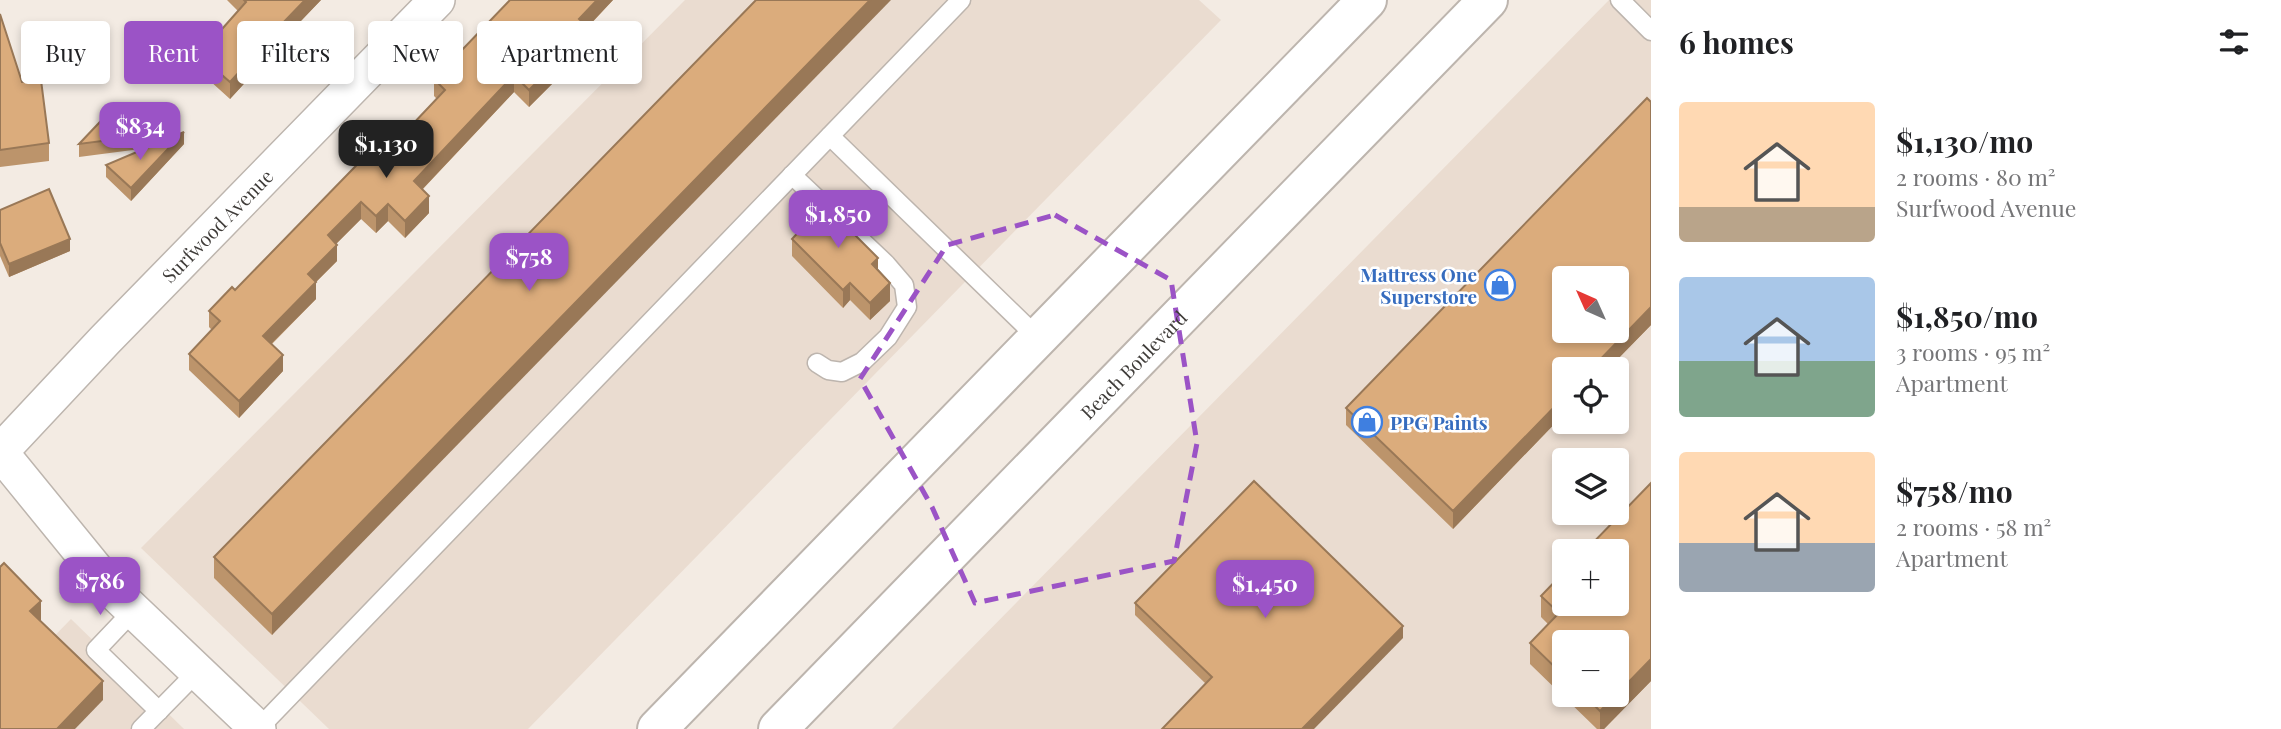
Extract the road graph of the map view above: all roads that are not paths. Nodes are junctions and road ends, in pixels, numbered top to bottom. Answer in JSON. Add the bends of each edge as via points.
{"nodes":[{"id":1,"x":437,"y":0,"type":"edge"},
{"id":2,"x":961,"y":0,"type":"edge"},
{"id":3,"x":1367,"y":0,"type":"edge"},
{"id":4,"x":1488,"y":0,"type":"edge"},
{"id":5,"x":1620,"y":0,"type":"edge"},
{"id":6,"x":1651,"y":31,"type":"edge"},
{"id":7,"x":830,"y":136,"type":"junction"},
{"id":8,"x":792,"y":175,"type":"junction"},
{"id":9,"x":1038,"y":338,"type":"junction"},
{"id":10,"x":817,"y":363,"type":"dead end"},
{"id":11,"x":0,"y":452,"type":"edge"},
{"id":12,"x":134,"y":610,"type":"junction"},
{"id":13,"x":198,"y":671,"type":"junction"},
{"id":14,"x":159,"y":711,"type":"junction"},
{"id":15,"x":141,"y":729,"type":"edge"},
{"id":16,"x":258,"y":729,"type":"edge"},
{"id":17,"x":657,"y":729,"type":"edge"},
{"id":18,"x":778,"y":729,"type":"edge"}],
"edges":[{"from":1,"to":11,"type":"street","name":"Surfwood Avenue"},
{"from":2,"to":7,"type":"lane"},
{"from":3,"to":9,"type":"highway"},
{"from":4,"to":18,"type":"highway","name":"Beach Boulevard"},
{"from":5,"to":6,"type":"lane"},
{"from":7,"to":8,"type":"lane"},
{"from":7,"to":9,"type":"lane"},
{"from":8,"to":10,"type":"lane","via":[[886,264],[904,285],[907,307],[888,337],[862,362],[842,372]]},
{"from":8,"to":16,"type":"lane"},
{"from":9,"to":17,"type":"highway"},
{"from":11,"to":12,"type":"street","via":[[114,592]]},
{"from":12,"to":13,"type":"street"},
{"from":12,"to":14,"type":"lane","via":[[96,650]]},
{"from":13,"to":14,"type":"lane"},
{"from":13,"to":16,"type":"street"},
{"from":14,"to":15,"type":"lane"}]}
